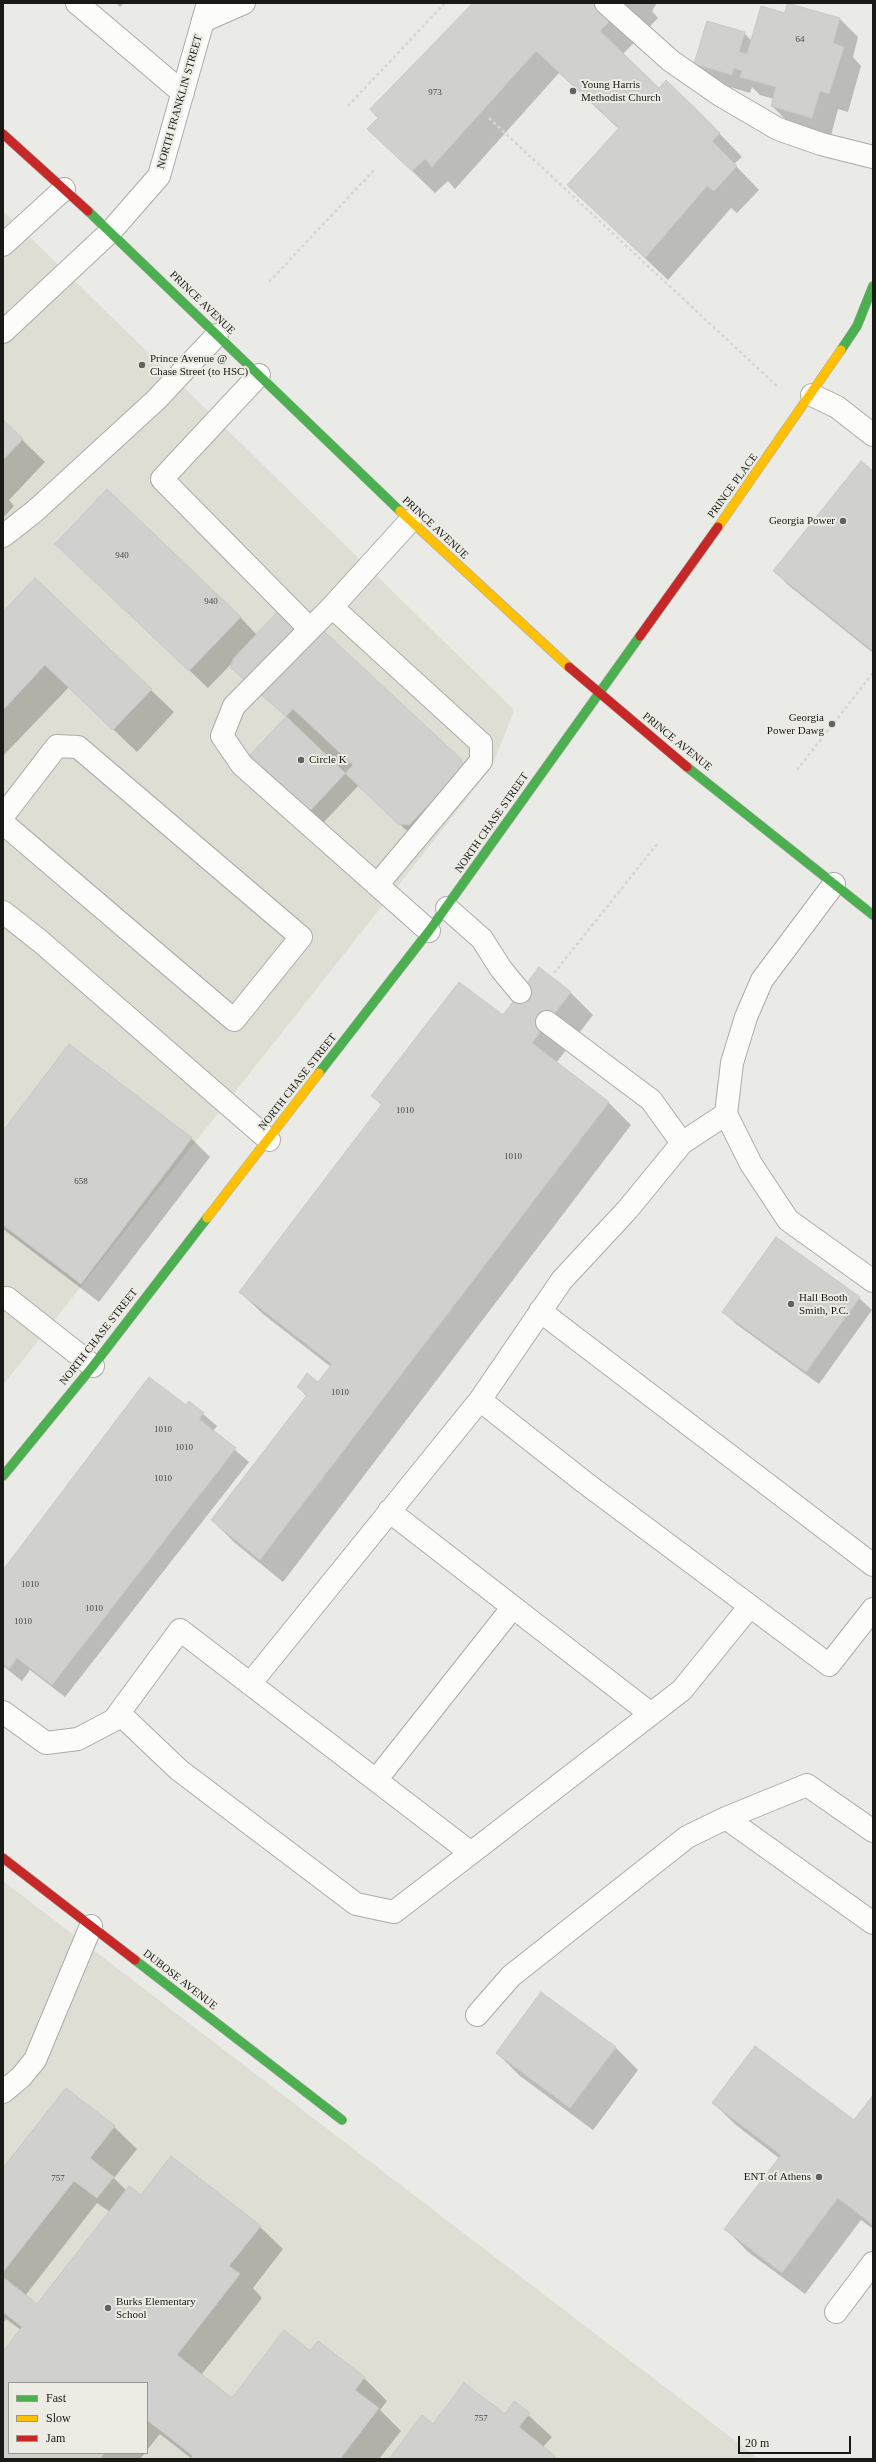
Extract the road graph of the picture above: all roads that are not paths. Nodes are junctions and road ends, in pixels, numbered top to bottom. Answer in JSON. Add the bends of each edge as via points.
{"nodes":[{"id":1,"x":78,"y":3,"type":"edge"},
{"id":2,"x":244,"y":3,"type":"edge"},
{"id":3,"x":606,"y":3,"type":"edge"},
{"id":4,"x":205,"y":12,"type":"edge"},
{"id":5,"x":183,"y":93,"type":"junction"},
{"id":6,"x":3,"y":134,"type":"edge"},
{"id":7,"x":873,"y":157,"type":"edge"},
{"id":8,"x":64,"y":189,"type":"junction"},
{"id":9,"x":111,"y":231,"type":"junction"},
{"id":10,"x":3,"y":245,"type":"edge"},
{"id":11,"x":873,"y":286,"type":"edge"},
{"id":12,"x":3,"y":332,"type":"edge"},
{"id":13,"x":217,"y":335,"type":"junction"},
{"id":14,"x":259,"y":375,"type":"junction"},
{"id":15,"x":812,"y":396,"type":"junction"},
{"id":16,"x":873,"y":435,"type":"edge"},
{"id":17,"x":410,"y":521,"type":"junction"},
{"id":18,"x":3,"y":536,"type":"edge"},
{"id":19,"x":332,"y":607,"type":"junction"},
{"id":20,"x":310,"y":629,"type":"junction"},
{"id":21,"x":598,"y":692,"type":"junction"},
{"id":22,"x":3,"y":816,"type":"edge"},
{"id":23,"x":3,"y":823,"type":"edge"},
{"id":24,"x":834,"y":884,"type":"junction"},
{"id":25,"x":377,"y":885,"type":"junction"},
{"id":26,"x":446,"y":908,"type":"junction"},
{"id":27,"x":3,"y":912,"type":"edge"},
{"id":28,"x":873,"y":915,"type":"edge"},
{"id":29,"x":430,"y":931,"type":"junction"},
{"id":30,"x":520,"y":992,"type":"dead end"},
{"id":31,"x":547,"y":1022,"type":"dead end"},
{"id":32,"x":726,"y":1114,"type":"junction"},
{"id":33,"x":269,"y":1140,"type":"junction"},
{"id":34,"x":682,"y":1143,"type":"junction"},
{"id":35,"x":873,"y":1281,"type":"edge"},
{"id":36,"x":4,"y":1298,"type":"edge"},
{"id":37,"x":540,"y":1311,"type":"junction"},
{"id":38,"x":93,"y":1366,"type":"junction"},
{"id":39,"x":480,"y":1400,"type":"junction"},
{"id":40,"x":3,"y":1476,"type":"edge"},
{"id":41,"x":389,"y":1511,"type":"junction"},
{"id":42,"x":873,"y":1565,"type":"edge"},
{"id":43,"x":750,"y":1606,"type":"junction"},
{"id":44,"x":513,"y":1607,"type":"junction"},
{"id":45,"x":873,"y":1609,"type":"edge"},
{"id":46,"x":250,"y":1684,"type":"junction"},
{"id":47,"x":3,"y":1712,"type":"edge"},
{"id":48,"x":119,"y":1713,"type":"junction"},
{"id":49,"x":651,"y":1714,"type":"junction"},
{"id":50,"x":376,"y":1780,"type":"junction"},
{"id":51,"x":726,"y":1818,"type":"junction"},
{"id":52,"x":873,"y":1831,"type":"edge"},
{"id":53,"x":471,"y":1853,"type":"junction"},
{"id":54,"x":3,"y":1858,"type":"edge"},
{"id":55,"x":873,"y":1923,"type":"edge"},
{"id":56,"x":90,"y":1926,"type":"junction"},
{"id":57,"x":477,"y":2015,"type":"dead end"},
{"id":58,"x":3,"y":2092,"type":"edge"},
{"id":59,"x":342,"y":2120,"type":"dead end"},
{"id":60,"x":873,"y":2263,"type":"edge"},
{"id":61,"x":836,"y":2312,"type":"dead end"}],
"edges":[{"from":1,"to":5,"type":"street"},
{"from":2,"to":4,"type":"street"},
{"from":3,"to":7,"type":"street","via":[[671,61],[720,95],[772,125],[821,144]]},
{"from":4,"to":5,"type":"street","name":"NORTH FRANKLIN STREET"},
{"from":5,"to":9,"type":"street","name":"NORTH FRANKLIN STREET","via":[[159,176]]},
{"from":6,"to":8,"type":"main road","name":"PRINCE AVENUE"},
{"from":8,"to":9,"type":"main road","name":"PRINCE AVENUE"},
{"from":8,"to":10,"type":"street"},
{"from":9,"to":12,"type":"street","name":"NORTH FRANKLIN STREET"},
{"from":9,"to":13,"type":"main road","name":"PRINCE AVENUE"},
{"from":11,"to":15,"type":"main road","name":"PRINCE PLACE","via":[[857,326]]},
{"from":13,"to":14,"type":"main road","name":"PRINCE AVENUE"},
{"from":13,"to":18,"type":"street","via":[[156,400],[35,511]]},
{"from":14,"to":17,"type":"main road","name":"PRINCE AVENUE"},
{"from":14,"to":20,"type":"street","via":[[162,479]]},
{"from":15,"to":16,"type":"street","via":[[837,407]]},
{"from":15,"to":21,"type":"main road","name":"PRINCE PLACE"},
{"from":17,"to":19,"type":"street"},
{"from":17,"to":21,"type":"main road","name":"PRINCE AVENUE"},
{"from":19,"to":20,"type":"street"},
{"from":19,"to":25,"type":"street","via":[[481,743],[481,761]]},
{"from":20,"to":25,"type":"street","via":[[234,706],[222,736],[242,765]]},
{"from":21,"to":24,"type":"main road","name":"PRINCE AVENUE"},
{"from":21,"to":26,"type":"main road","name":"NORTH CHASE STREET"},
{"from":22,"to":23,"type":"street","via":[[57,746],[78,747],[301,937],[234,1020]]},
{"from":24,"to":28,"type":"main road","name":"PRINCE AVENUE"},
{"from":24,"to":32,"type":"street","via":[[762,980],[746,1017],[732,1063]]},
{"from":25,"to":29,"type":"street"},
{"from":26,"to":29,"type":"main road","name":"NORTH CHASE STREET"},
{"from":26,"to":30,"type":"street","via":[[482,940]]},
{"from":27,"to":33,"type":"street","via":[[40,941]]},
{"from":29,"to":33,"type":"main road","name":"NORTH CHASE STREET"},
{"from":31,"to":34,"type":"street","via":[[651,1100]]},
{"from":32,"to":34,"type":"street"},
{"from":32,"to":35,"type":"street","via":[[751,1164],[788,1220]]},
{"from":33,"to":38,"type":"main road","name":"NORTH CHASE STREET"},
{"from":34,"to":37,"type":"street","via":[[628,1209],[562,1280]]},
{"from":36,"to":38,"type":"street"},
{"from":37,"to":39,"type":"street"},
{"from":37,"to":42,"type":"street"},
{"from":38,"to":40,"type":"main road","name":"NORTH CHASE STREET"},
{"from":39,"to":41,"type":"street"},
{"from":39,"to":43,"type":"street","via":[[584,1482]]},
{"from":41,"to":44,"type":"street"},
{"from":41,"to":46,"type":"street"},
{"from":43,"to":45,"type":"street","via":[[829,1665]]},
{"from":43,"to":49,"type":"street","via":[[682,1690]]},
{"from":44,"to":49,"type":"street"},
{"from":44,"to":50,"type":"street"},
{"from":46,"to":48,"type":"street","via":[[180,1630]]},
{"from":46,"to":50,"type":"street"},
{"from":47,"to":48,"type":"street","via":[[46,1743],[78,1740],[114,1720]]},
{"from":48,"to":53,"type":"street","via":[[179,1770],[356,1904],[394,1912]]},
{"from":49,"to":53,"type":"street"},
{"from":50,"to":53,"type":"street"},
{"from":51,"to":52,"type":"street","via":[[807,1785]]},
{"from":51,"to":55,"type":"street"},
{"from":51,"to":57,"type":"street","via":[[687,1837],[511,1976]]},
{"from":54,"to":56,"type":"main road","name":"DUBOSE AVENUE"},
{"from":56,"to":58,"type":"street","via":[[36,2060]]},
{"from":56,"to":59,"type":"main road","name":"DUBOSE AVENUE"},
{"from":60,"to":61,"type":"street"}]}
